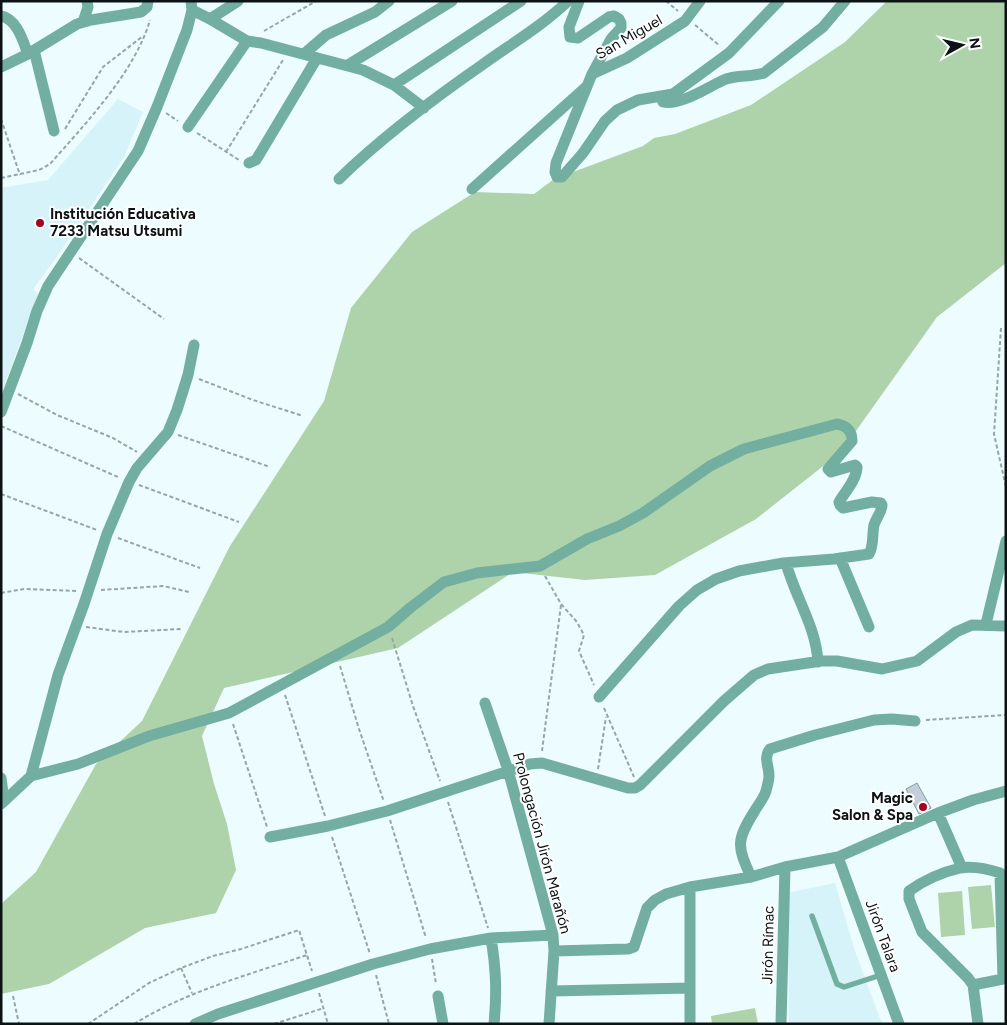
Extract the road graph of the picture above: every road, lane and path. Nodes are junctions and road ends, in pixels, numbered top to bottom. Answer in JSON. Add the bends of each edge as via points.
{"nodes":[{"id":1,"x":87,"y":1,"type":"edge"},
{"id":2,"x":238,"y":1,"type":"edge"},
{"id":3,"x":316,"y":1,"type":"edge"},
{"id":4,"x":390,"y":1,"type":"edge"},
{"id":5,"x":452,"y":1,"type":"edge"},
{"id":6,"x":521,"y":1,"type":"edge"},
{"id":7,"x":568,"y":1,"type":"edge"},
{"id":8,"x":579,"y":1,"type":"edge"},
{"id":9,"x":666,"y":1,"type":"edge"},
{"id":10,"x":700,"y":1,"type":"edge"},
{"id":11,"x":779,"y":1,"type":"edge"},
{"id":12,"x":845,"y":1,"type":"edge"},
{"id":13,"x":148,"y":2,"type":"edge"},
{"id":14,"x":191,"y":6,"type":"edge"},
{"id":15,"x":376,"y":6,"type":"edge"},
{"id":16,"x":1,"y":16,"type":"edge"},
{"id":17,"x":687,"y":18,"type":"junction"},
{"id":18,"x":210,"y":19,"type":"junction"},
{"id":19,"x":83,"y":22,"type":"junction"},
{"id":20,"x":144,"y":35,"type":"junction"},
{"id":21,"x":247,"y":41,"type":"junction"},
{"id":22,"x":290,"y":50,"type":"junction"},
{"id":23,"x":31,"y":52,"type":"junction"},
{"id":24,"x":729,"y":53,"type":"junction"},
{"id":25,"x":304,"y":54,"type":"junction"},
{"id":26,"x":317,"y":58,"type":"junction"},
{"id":27,"x":348,"y":65,"type":"junction"},
{"id":28,"x":1,"y":67,"type":"edge"},
{"id":29,"x":592,"y":74,"type":"junction"},
{"id":30,"x":394,"y":85,"type":"junction"},
{"id":31,"x":588,"y":86,"type":"junction"},
{"id":32,"x":652,"y":97,"type":"junction"},
{"id":33,"x":157,"y":107,"type":"junction"},
{"id":34,"x":424,"y":108,"type":"junction"},
{"id":35,"x":1,"y":119,"type":"edge"},
{"id":36,"x":188,"y":127,"type":"junction"},
{"id":37,"x":54,"y":131,"type":"joint"},
{"id":38,"x":226,"y":152,"type":"junction"},
{"id":39,"x":249,"y":163,"type":"joint"},
{"id":40,"x":20,"y":175,"type":"junction"},
{"id":41,"x":1,"y":178,"type":"edge"},
{"id":42,"x":339,"y":179,"type":"dead end"},
{"id":43,"x":472,"y":189,"type":"dead end"},
{"id":44,"x":70,"y":250,"type":"junction"},
{"id":45,"x":164,"y":319,"type":"dead end"},
{"id":46,"x":1001,"y":328,"type":"dead end"},
{"id":47,"x":194,"y":344,"type":"dead end"},
{"id":48,"x":188,"y":375,"type":"junction"},
{"id":49,"x":10,"y":389,"type":"junction"},
{"id":50,"x":1,"y":412,"type":"edge"},
{"id":51,"x":303,"y":416,"type":"dead end"},
{"id":52,"x":1,"y":426,"type":"edge"},
{"id":53,"x":168,"y":432,"type":"junction"},
{"id":54,"x":144,"y":461,"type":"junction"},
{"id":55,"x":270,"y":467,"type":"dead end"},
{"id":56,"x":129,"y":482,"type":"junction"},
{"id":57,"x":1006,"y":487,"type":"edge"},
{"id":58,"x":1,"y":494,"type":"edge"},
{"id":59,"x":239,"y":522,"type":"dead end"},
{"id":60,"x":107,"y":534,"type":"junction"},
{"id":61,"x":1006,"y":541,"type":"edge"},
{"id":62,"x":840,"y":558,"type":"junction"},
{"id":63,"x":786,"y":563,"type":"junction"},
{"id":64,"x":540,"y":566,"type":"junction"},
{"id":65,"x":200,"y":568,"type":"dead end"},
{"id":66,"x":561,"y":604,"type":"junction"},
{"id":67,"x":986,"y":624,"type":"junction"},
{"id":68,"x":76,"y":625,"type":"junction"},
{"id":69,"x":1006,"y":626,"type":"edge"},
{"id":70,"x":869,"y":628,"type":"dead end"},
{"id":71,"x":181,"y":629,"type":"dead end"},
{"id":72,"x":336,"y":654,"type":"junction"},
{"id":73,"x":818,"y":662,"type":"junction"},
{"id":74,"x":282,"y":683,"type":"junction"},
{"id":75,"x":599,"y":697,"type":"junction"},
{"id":76,"x":485,"y":703,"type":"dead end"},
{"id":77,"x":229,"y":712,"type":"junction"},
{"id":78,"x":607,"y":715,"type":"junction"},
{"id":79,"x":1006,"y":715,"type":"edge"},
{"id":80,"x":915,"y":721,"type":"joint"},
{"id":81,"x":540,"y":764,"type":"junction"},
{"id":82,"x":508,"y":770,"type":"junction"},
{"id":83,"x":31,"y":776,"type":"junction"},
{"id":84,"x":1,"y":778,"type":"edge"},
{"id":85,"x":596,"y":779,"type":"junction"},
{"id":86,"x":638,"y":786,"type":"junction"},
{"id":87,"x":1006,"y":791,"type":"edge"},
{"id":88,"x":3,"y":802,"type":"edge"},
{"id":89,"x":387,"y":811,"type":"junction"},
{"id":90,"x":938,"y":813,"type":"junction"},
{"id":91,"x":328,"y":826,"type":"junction"},
{"id":92,"x":270,"y":838,"type":"joint"},
{"id":93,"x":838,"y":857,"type":"junction"},
{"id":94,"x":785,"y":867,"type":"junction"},
{"id":95,"x":962,"y":868,"type":"junction"},
{"id":96,"x":751,"y":878,"type":"junction"},
{"id":97,"x":690,"y":887,"type":"junction"},
{"id":98,"x":812,"y":916,"type":"dead end"},
{"id":99,"x":299,"y":930,"type":"dead end"},
{"id":100,"x":553,"y":935,"type":"junction"},
{"id":101,"x":492,"y":938,"type":"junction"},
{"id":102,"x":430,"y":949,"type":"junction"},
{"id":103,"x":554,"y":951,"type":"junction"},
{"id":104,"x":307,"y":955,"type":"dead end"},
{"id":105,"x":373,"y":964,"type":"junction"},
{"id":106,"x":181,"y":968,"type":"junction"},
{"id":107,"x":881,"y":975,"type":"junction"},
{"id":108,"x":973,"y":985,"type":"junction"},
{"id":109,"x":690,"y":988,"type":"junction"},
{"id":110,"x":551,"y":991,"type":"junction"},
{"id":111,"x":192,"y":994,"type":"junction"},
{"id":112,"x":13,"y":996,"type":"dead end"},
{"id":113,"x":438,"y":996,"type":"joint"},
{"id":114,"x":324,"y":1008,"type":"dead end"},
{"id":115,"x":19,"y":1024,"type":"edge"},
{"id":116,"x":88,"y":1024,"type":"edge"},
{"id":117,"x":134,"y":1024,"type":"edge"},
{"id":118,"x":195,"y":1024,"type":"edge"},
{"id":119,"x":274,"y":1024,"type":"edge"},
{"id":120,"x":389,"y":1024,"type":"edge"},
{"id":121,"x":442,"y":1024,"type":"edge"},
{"id":122,"x":494,"y":1024,"type":"edge"},
{"id":123,"x":549,"y":1024,"type":"edge"},
{"id":124,"x":690,"y":1024,"type":"edge"},
{"id":125,"x":781,"y":1024,"type":"edge"},
{"id":126,"x":899,"y":1024,"type":"edge"},
{"id":127,"x":978,"y":1024,"type":"edge"}],
"edges":[{"from":1,"to":19,"type":"street"},
{"from":2,"to":18,"type":"street"},
{"from":3,"to":21,"type":"path"},
{"from":4,"to":15,"type":"street"},
{"from":5,"to":27,"type":"street"},
{"from":6,"to":30,"type":"street"},
{"from":7,"to":34,"type":"street"},
{"from":8,"to":29,"type":"street","via":[[569,27],[570,37],[578,38],[609,17],[614,16],[621,23]]},
{"from":9,"to":17,"type":"path"},
{"from":10,"to":17,"type":"street","name":"San Miguel"},
{"from":11,"to":24,"type":"street"},
{"from":12,"to":32,"type":"street","via":[[823,27],[764,73],[727,79],[671,102]]},
{"from":13,"to":19,"type":"street","via":[[141,12]]},
{"from":13,"to":20,"type":"path","via":[[151,16]]},
{"from":14,"to":18,"type":"street"},
{"from":14,"to":33,"type":"street","via":[[187,30]]},
{"from":15,"to":25,"type":"street","via":[[326,35]]},
{"from":16,"to":23,"type":"street","via":[[14,25]]},
{"from":17,"to":24,"type":"path"},
{"from":17,"to":29,"type":"street","name":"San Miguel","via":[[627,58]]},
{"from":18,"to":21,"type":"street"},
{"from":19,"to":23,"type":"street"},
{"from":20,"to":37,"type":"path","via":[[103,67],[64,130]]},
{"from":20,"to":40,"type":"path","via":[[108,97],[50,164]]},
{"from":21,"to":22,"type":"street"},
{"from":21,"to":36,"type":"street"},
{"from":22,"to":25,"type":"street"},
{"from":22,"to":38,"type":"path"},
{"from":23,"to":28,"type":"street"},
{"from":23,"to":37,"type":"street"},
{"from":24,"to":32,"type":"street","via":[[673,94]]},
{"from":25,"to":26,"type":"street"},
{"from":26,"to":27,"type":"street"},
{"from":26,"to":39,"type":"street","via":[[256,160]]},
{"from":27,"to":30,"type":"street"},
{"from":29,"to":31,"type":"street"},
{"from":30,"to":34,"type":"street"},
{"from":31,"to":32,"type":"street","via":[[556,164],[556,177],[568,172],[605,121],[617,110]]},
{"from":31,"to":43,"type":"street"},
{"from":33,"to":36,"type":"path"},
{"from":33,"to":44,"type":"street","via":[[138,151]]},
{"from":34,"to":42,"type":"street"},
{"from":35,"to":40,"type":"path"},
{"from":36,"to":38,"type":"path"},
{"from":38,"to":39,"type":"path","via":[[243,163]]},
{"from":40,"to":41,"type":"path"},
{"from":44,"to":45,"type":"path"},
{"from":44,"to":49,"type":"street","via":[[36,311]]},
{"from":46,"to":57,"type":"path","via":[[994,434]]},
{"from":47,"to":48,"type":"street"},
{"from":48,"to":51,"type":"path"},
{"from":48,"to":53,"type":"street"},
{"from":49,"to":50,"type":"street"},
{"from":49,"to":54,"type":"path","via":[[57,415],[128,445]]},
{"from":52,"to":56,"type":"path"},
{"from":53,"to":54,"type":"street"},
{"from":53,"to":55,"type":"path"},
{"from":54,"to":56,"type":"street"},
{"from":56,"to":59,"type":"path"},
{"from":56,"to":60,"type":"street"},
{"from":58,"to":60,"type":"path"},
{"from":60,"to":65,"type":"path"},
{"from":60,"to":68,"type":"street"},
{"from":61,"to":67,"type":"street"},
{"from":62,"to":63,"type":"street"},
{"from":62,"to":64,"type":"street","via":[[869,554],[874,525],[882,505],[872,502],[840,506],[839,502],[858,470],[855,466],[831,472],[828,469],[852,441],[849,429],[837,424],[744,449],[710,466],[643,513],[587,539]]},
{"from":62,"to":70,"type":"street"},
{"from":63,"to":73,"type":"street","via":[[813,631]]},
{"from":63,"to":75,"type":"street","via":[[739,571],[697,590]]},
{"from":64,"to":66,"type":"path"},
{"from":64,"to":72,"type":"street","via":[[477,573],[444,582],[388,627]]},
{"from":66,"to":75,"type":"path","via":[[578,622],[584,635],[579,651]]},
{"from":66,"to":81,"type":"path"},
{"from":67,"to":69,"type":"street"},
{"from":67,"to":73,"type":"street","via":[[972,625],[956,632],[917,661],[882,669],[836,661]]},
{"from":68,"to":71,"type":"path","via":[[124,632]]},
{"from":68,"to":83,"type":"street","via":[[58,675]]},
{"from":72,"to":74,"type":"street"},
{"from":72,"to":89,"type":"path"},
{"from":73,"to":86,"type":"street","via":[[754,675]]},
{"from":74,"to":77,"type":"street"},
{"from":74,"to":91,"type":"path"},
{"from":75,"to":78,"type":"path"},
{"from":76,"to":82,"type":"street","name":"Prolongación Jirón Marañón"},
{"from":77,"to":83,"type":"street","via":[[149,736],[78,764]]},
{"from":77,"to":92,"type":"path"},
{"from":78,"to":85,"type":"path"},
{"from":78,"to":86,"type":"path"},
{"from":79,"to":80,"type":"path"},
{"from":80,"to":96,"type":"street","via":[[874,720],[770,749],[766,761],[769,776],[766,793],[742,830],[740,842],[741,855]]},
{"from":81,"to":82,"type":"street"},
{"from":81,"to":85,"type":"street"},
{"from":82,"to":89,"type":"street"},
{"from":82,"to":100,"type":"street","name":"Prolongación Jirón Marañón"},
{"from":83,"to":88,"type":"street"},
{"from":84,"to":88,"type":"street"},
{"from":85,"to":86,"type":"street","via":[[628,788]]},
{"from":87,"to":90,"type":"street"},
{"from":89,"to":91,"type":"street"},
{"from":89,"to":102,"type":"path"},
{"from":90,"to":93,"type":"street"},
{"from":90,"to":95,"type":"street"},
{"from":91,"to":92,"type":"street"},
{"from":91,"to":105,"type":"path"},
{"from":93,"to":94,"type":"street"},
{"from":93,"to":107,"type":"street","name":"Jirón Talara"},
{"from":94,"to":96,"type":"street"},
{"from":94,"to":125,"type":"street","name":"Jirón Rímac"},
{"from":95,"to":108,"type":"street","via":[[918,885],[909,891],[909,899],[922,932]]},
{"from":95,"to":108,"type":"street","via":[[1000,873],[1003,979]]},
{"from":96,"to":97,"type":"street"},
{"from":97,"to":103,"type":"street","via":[[666,894],[647,908],[634,947]]},
{"from":97,"to":109,"type":"street"},
{"from":98,"to":107,"type":"lane","via":[[837,984],[844,987]]},
{"from":99,"to":106,"type":"path"},
{"from":100,"to":101,"type":"street"},
{"from":100,"to":103,"type":"street","name":"Prolongación Jirón Marañón"},
{"from":101,"to":102,"type":"street"},
{"from":101,"to":122,"type":"street","via":[[497,970]]},
{"from":102,"to":105,"type":"street"},
{"from":102,"to":113,"type":"path"},
{"from":103,"to":110,"type":"street","name":"Prolongación Jirón Marañón"},
{"from":104,"to":111,"type":"path"},
{"from":105,"to":118,"type":"street"},
{"from":105,"to":120,"type":"path"},
{"from":106,"to":111,"type":"path"},
{"from":106,"to":116,"type":"path","via":[[149,983]]},
{"from":107,"to":126,"type":"street","name":"Jirón Talara"},
{"from":108,"to":127,"type":"street"},
{"from":109,"to":110,"type":"street"},
{"from":109,"to":124,"type":"street"},
{"from":110,"to":123,"type":"street","name":"Prolongación Jirón Marañón"},
{"from":111,"to":117,"type":"path"},
{"from":112,"to":115,"type":"path"},
{"from":113,"to":121,"type":"street"},
{"from":114,"to":119,"type":"path"}]}
